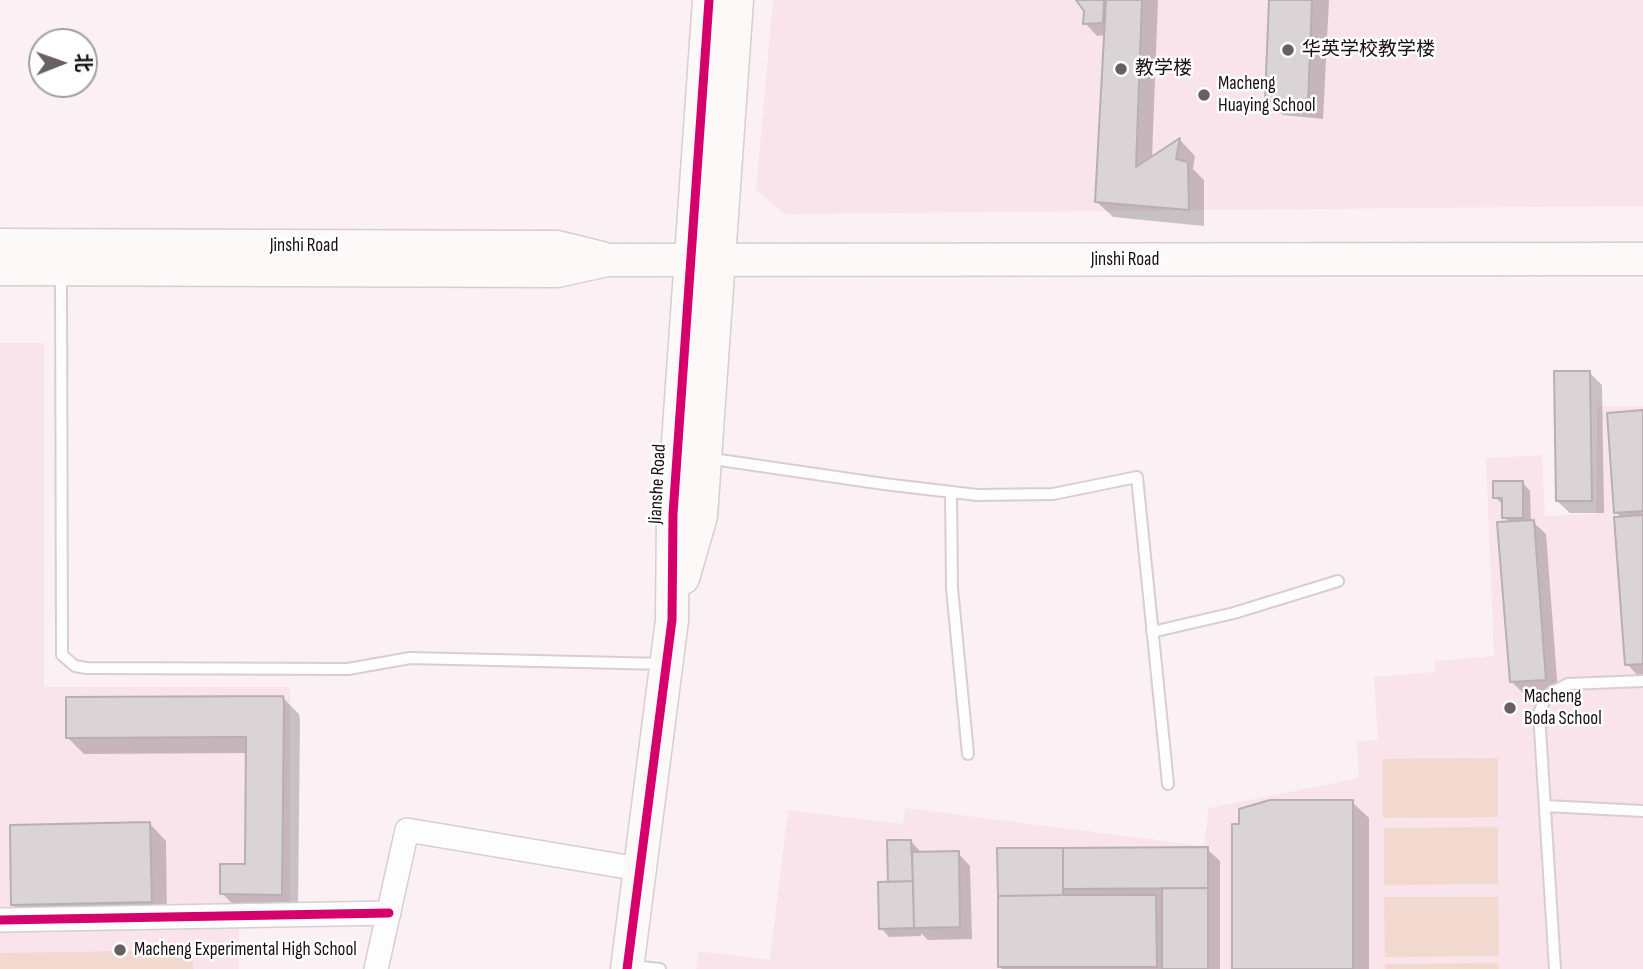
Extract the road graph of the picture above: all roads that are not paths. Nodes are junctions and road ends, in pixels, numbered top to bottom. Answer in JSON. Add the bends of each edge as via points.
{"nodes":[{"id":1,"x":709,"y":0,"type":"edge"},
{"id":2,"x":737,"y":0,"type":"edge"},
{"id":3,"x":0,"y":245,"type":"edge"},
{"id":4,"x":1643,"y":259,"type":"edge"},
{"id":5,"x":607,"y":260,"type":"junction"},
{"id":6,"x":704,"y":260,"type":"junction"},
{"id":7,"x":0,"y":269,"type":"edge"},
{"id":8,"x":61,"y":269,"type":"junction"},
{"id":9,"x":705,"y":457,"type":"junction"},
{"id":10,"x":951,"y":492,"type":"junction"},
{"id":11,"x":1338,"y":581,"type":"dead end"},
{"id":12,"x":671,"y":620,"type":"junction"},
{"id":13,"x":1152,"y":632,"type":"junction"},
{"id":14,"x":666,"y":664,"type":"junction"},
{"id":15,"x":1643,"y":681,"type":"edge"},
{"id":16,"x":968,"y":754,"type":"dead end"},
{"id":17,"x":1168,"y":784,"type":"dead end"},
{"id":18,"x":1545,"y":806,"type":"junction"},
{"id":19,"x":1643,"y":811,"type":"edge"},
{"id":20,"x":639,"y":869,"type":"junction"},
{"id":21,"x":389,"y":913,"type":"junction"},
{"id":22,"x":0,"y":920,"type":"edge"},
{"id":23,"x":627,"y":967,"type":"edge"},
{"id":24,"x":376,"y":969,"type":"edge"},
{"id":25,"x":660,"y":969,"type":"edge"},
{"id":26,"x":1555,"y":969,"type":"edge"}],
"edges":[{"from":1,"to":6,"type":"main road","name":"Jianshe Road"},
{"from":2,"to":6,"type":"main road","name":"Jianshe Road"},
{"from":3,"to":5,"type":"main road","name":"Jinshi Road","via":[[557,247]]},
{"from":4,"to":6,"type":"main road","name":"Jinshi Road"},
{"from":5,"to":6,"type":"main road","name":"Jinshi Road"},
{"from":5,"to":8,"type":"main road","name":"Jinshi Road","via":[[557,271]]},
{"from":6,"to":9,"type":"main road","name":"Jianshe Road"},
{"from":6,"to":12,"type":"main road","name":"Jianshe Road","via":[[673,514]]},
{"from":7,"to":8,"type":"main road","name":"Jinshi Road"},
{"from":8,"to":14,"type":"lane","via":[[61,655],[75,666],[348,669],[410,657]]},
{"from":9,"to":10,"type":"lane"},
{"from":9,"to":12,"type":"main road","name":"Jianshe Road","via":[[701,516]]},
{"from":10,"to":13,"type":"lane","via":[[1053,494],[1137,477]]},
{"from":10,"to":16,"type":"lane","via":[[952,588]]},
{"from":11,"to":13,"type":"lane"},
{"from":12,"to":14,"type":"main road","name":"Jianshe Road"},
{"from":13,"to":17,"type":"lane"},
{"from":14,"to":20,"type":"main road","name":"Jianshe Road"},
{"from":15,"to":18,"type":"lane","via":[[1568,684],[1551,693],[1539,713]]},
{"from":18,"to":19,"type":"lane"},
{"from":18,"to":26,"type":"lane"},
{"from":20,"to":21,"type":"street","via":[[407,830]]},
{"from":20,"to":23,"type":"main road","name":"Jianshe Road"},
{"from":21,"to":22,"type":"street"},
{"from":21,"to":24,"type":"street"},
{"from":23,"to":25,"type":"lane"}]}
